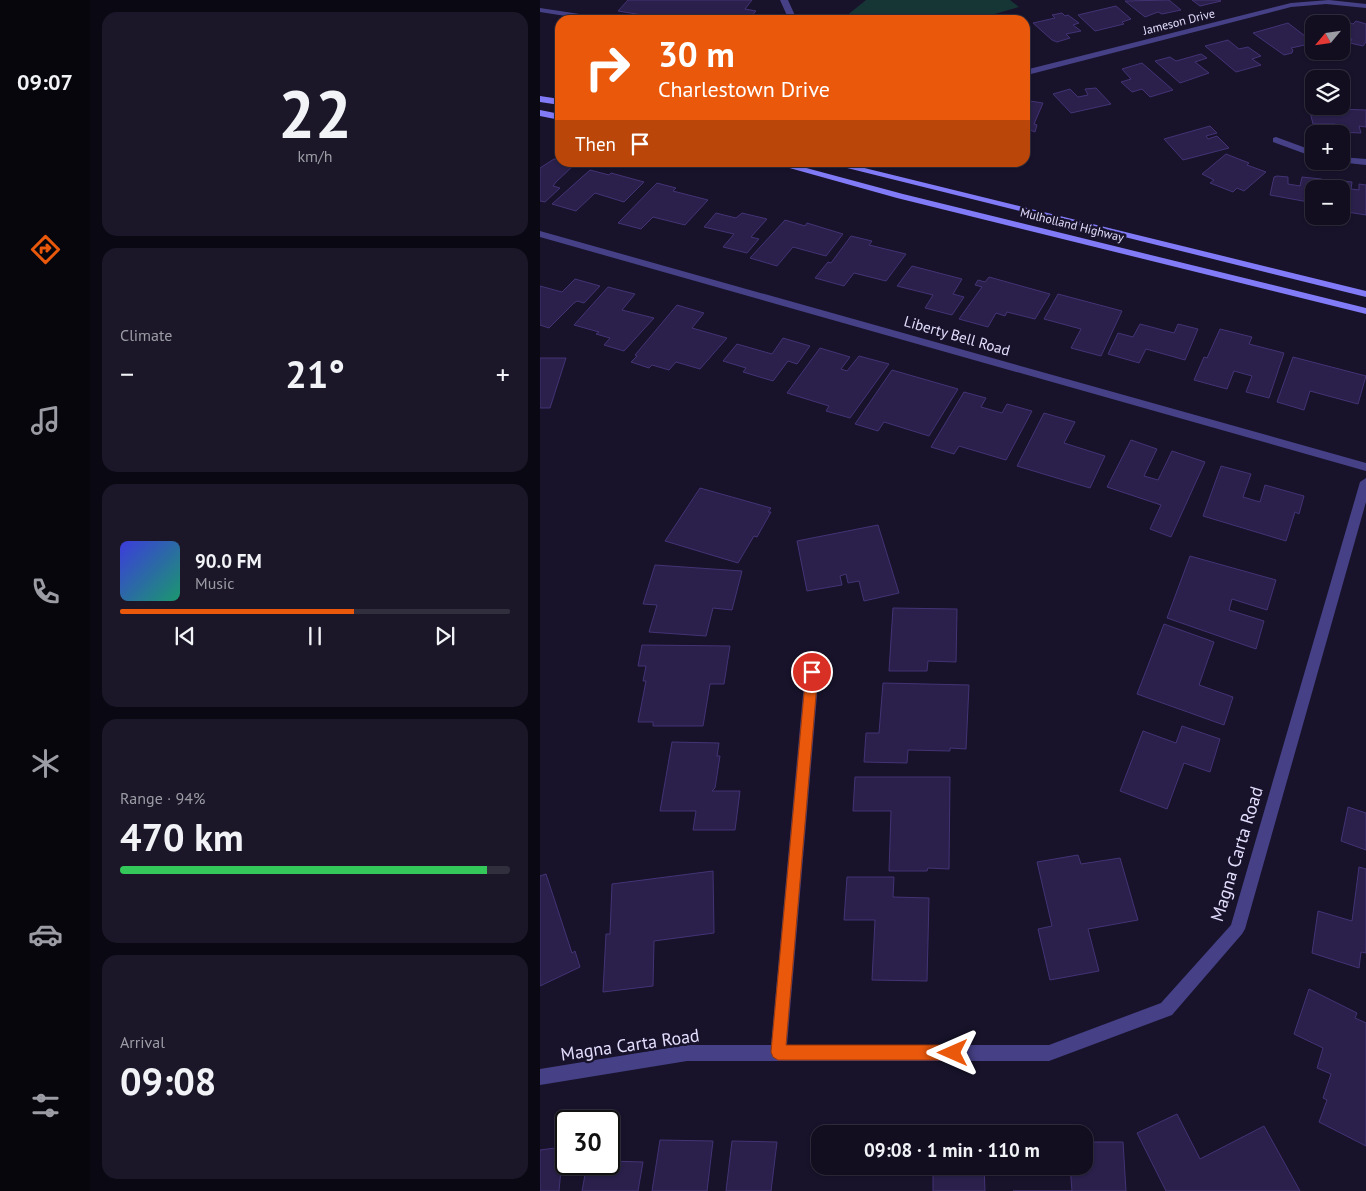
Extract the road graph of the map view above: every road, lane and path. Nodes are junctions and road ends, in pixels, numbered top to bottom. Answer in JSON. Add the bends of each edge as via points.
{"nodes":[{"id":1,"x":784,"y":0,"type":"edge"},
{"id":2,"x":1366,"y":6,"type":"edge"},
{"id":3,"x":540,"y":10,"type":"edge"},
{"id":4,"x":573,"y":15,"type":"edge"},
{"id":5,"x":791,"y":15,"type":"edge"},
{"id":6,"x":1030,"y":71,"type":"edge"},
{"id":7,"x":540,"y":99,"type":"edge"},
{"id":8,"x":555,"y":101,"type":"edge"},
{"id":9,"x":540,"y":113,"type":"edge"},
{"id":10,"x":555,"y":116,"type":"edge"},
{"id":11,"x":1276,"y":140,"type":"dead end"},
{"id":12,"x":1305,"y":151,"type":"edge"},
{"id":13,"x":1350,"y":161,"type":"edge"},
{"id":14,"x":1366,"y":162,"type":"edge"},
{"id":15,"x":791,"y":167,"type":"edge"},
{"id":16,"x":847,"y":167,"type":"edge"},
{"id":17,"x":541,"y":236,"type":"edge"},
{"id":18,"x":1366,"y":294,"type":"edge"},
{"id":19,"x":1366,"y":311,"type":"edge"},
{"id":20,"x":1366,"y":467,"type":"edge"},
{"id":21,"x":1366,"y":482,"type":"edge"},
{"id":22,"x":812,"y":672,"type":"dead end"},
{"id":23,"x":778,"y":1052,"type":"junction"},
{"id":24,"x":540,"y":1077,"type":"edge"}],
"edges":[{"from":1,"to":5,"type":"street"},
{"from":2,"to":6,"type":"street","name":"Jameson Drive","via":[[1326,2],[1291,5]]},
{"from":3,"to":4,"type":"street"},
{"from":7,"to":8,"type":"main road"},
{"from":9,"to":10,"type":"main road"},
{"from":11,"to":12,"type":"street"},
{"from":13,"to":14,"type":"street"},
{"from":15,"to":19,"type":"main road","name":"Mulholland Highway"},
{"from":16,"to":18,"type":"main road","name":"Mulholland Highway"},
{"from":17,"to":20,"type":"street","name":"Liberty Bell Road"},
{"from":21,"to":23,"type":"street","name":"Magna Carta Road","via":[[1237,929],[1166,1010],[1049,1053]]},
{"from":22,"to":23,"type":"street"},
{"from":23,"to":24,"type":"street","name":"Magna Carta Road","via":[[687,1053]]}]}
